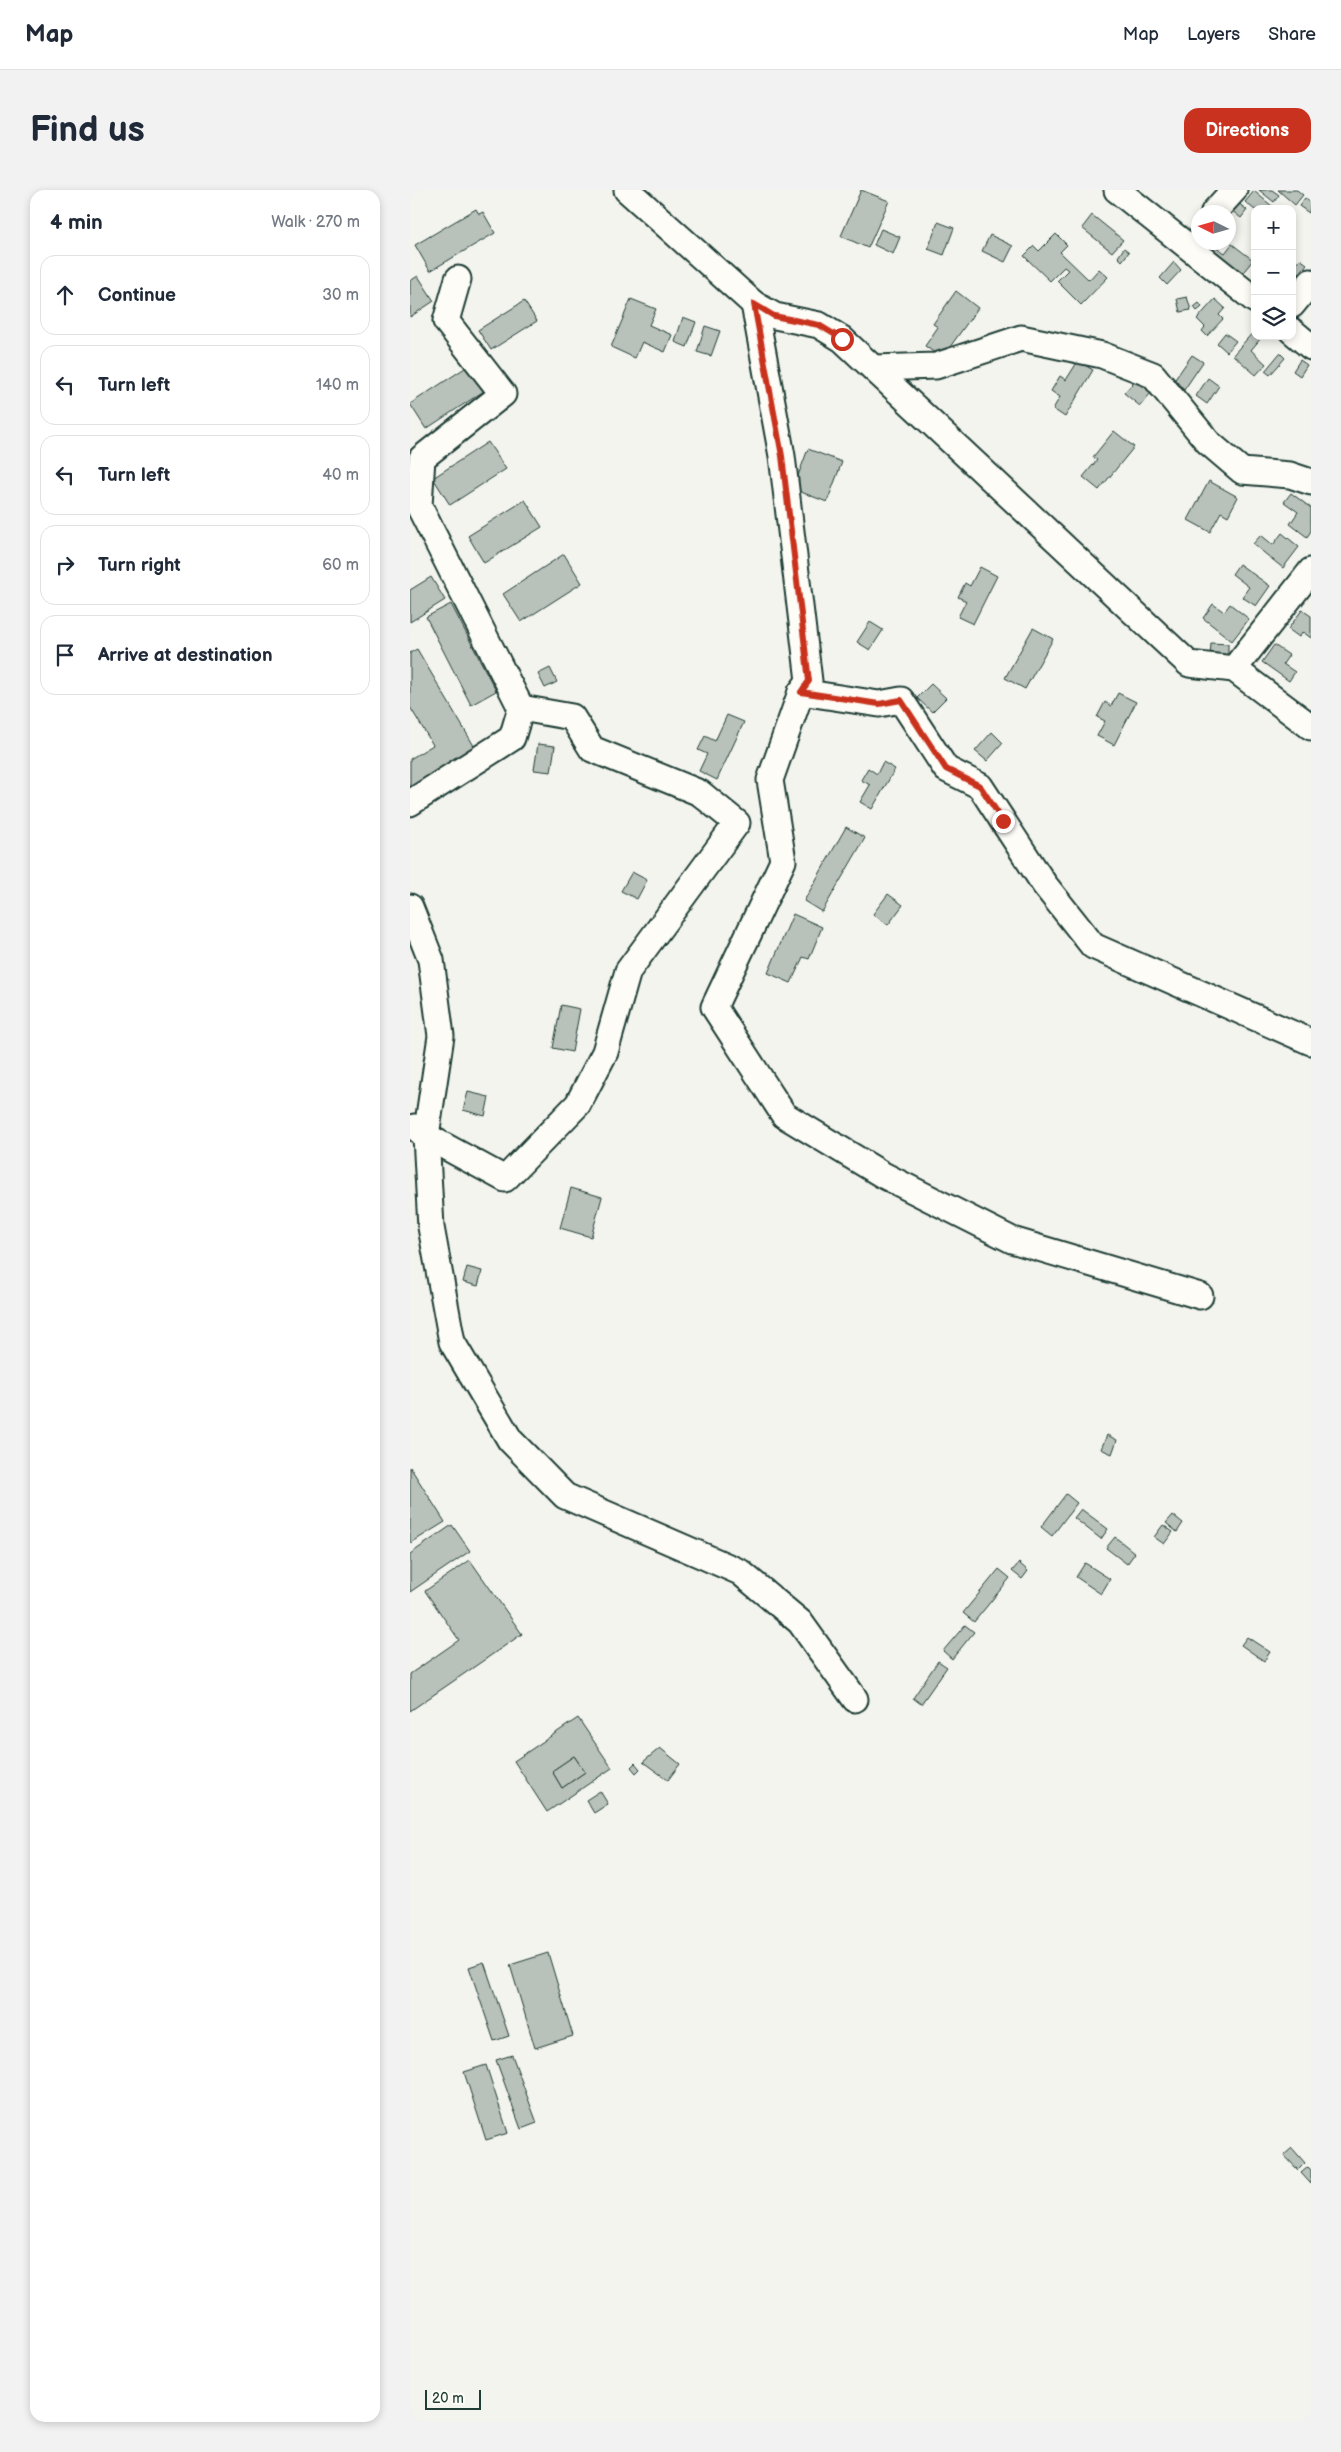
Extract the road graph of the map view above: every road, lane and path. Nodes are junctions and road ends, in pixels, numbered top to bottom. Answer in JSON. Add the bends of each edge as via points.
{"nodes":[{"id":1,"x":627,"y":190,"type":"edge"},
{"id":2,"x":1116,"y":190,"type":"edge"},
{"id":3,"x":1234,"y":190,"type":"edge"},
{"id":4,"x":1220,"y":205,"type":"edge"},
{"id":5,"x":1191,"y":237,"type":"edge"},
{"id":6,"x":1204,"y":250,"type":"edge"},
{"id":7,"x":458,"y":279,"type":"dead end"},
{"id":8,"x":1311,"y":282,"type":"edge"},
{"id":9,"x":1251,"y":296,"type":"edge"},
{"id":10,"x":1296,"y":300,"type":"edge"},
{"id":11,"x":754,"y":304,"type":"junction"},
{"id":12,"x":1296,"y":334,"type":"edge"},
{"id":13,"x":1311,"y":347,"type":"edge"},
{"id":14,"x":874,"y":368,"type":"junction"},
{"id":15,"x":1311,"y":482,"type":"edge"},
{"id":16,"x":1311,"y":571,"type":"edge"},
{"id":17,"x":1304,"y":597,"type":"edge"},
{"id":18,"x":1234,"y":669,"type":"junction"},
{"id":19,"x":801,"y":692,"type":"junction"},
{"id":20,"x":521,"y":708,"type":"junction"},
{"id":21,"x":1311,"y":727,"type":"edge"},
{"id":22,"x":410,"y":803,"type":"edge"},
{"id":23,"x":410,"y":907,"type":"edge"},
{"id":24,"x":1311,"y":1042,"type":"edge"},
{"id":25,"x":418,"y":1130,"type":"edge"},
{"id":26,"x":1200,"y":1296,"type":"dead end"},
{"id":27,"x":856,"y":1699,"type":"dead end"}],
"edges":[{"from":1,"to":11,"type":"street"},
{"from":2,"to":5,"type":"street"},
{"from":3,"to":4,"type":"street"},
{"from":6,"to":9,"type":"street"},
{"from":7,"to":20,"type":"street","via":[[446,321],[503,394],[422,458],[419,506]]},
{"from":8,"to":10,"type":"street"},
{"from":11,"to":14,"type":"street","via":[[774,316],[819,325],[842,339]]},
{"from":11,"to":19,"type":"street","via":[[784,475],[809,681]]},
{"from":12,"to":13,"type":"street"},
{"from":14,"to":15,"type":"street","via":[[936,366],[1021,338],[1102,355],[1153,375],[1208,442],[1242,471],[1290,475]]},
{"from":14,"to":18,"type":"street","via":[[1189,664]]},
{"from":16,"to":17,"type":"street"},
{"from":17,"to":18,"type":"street"},
{"from":18,"to":21,"type":"street"},
{"from":19,"to":24,"type":"street","via":[[879,704],[901,700],[946,769],[980,786],[1044,884],[1093,946]]},
{"from":19,"to":26,"type":"street","via":[[770,780],[783,861],[714,1007],[784,1116],[883,1175],[1012,1240]]},
{"from":20,"to":22,"type":"street","via":[[512,738]]},
{"from":20,"to":25,"type":"street","via":[[572,717],[592,749],[700,793],[737,823],[628,971],[605,1052],[578,1104],[505,1179]]},
{"from":23,"to":25,"type":"street","via":[[432,960],[441,1036]]},
{"from":25,"to":27,"type":"street","via":[[431,1227],[452,1342],[510,1440],[565,1496],[740,1572],[800,1622]]}]}
